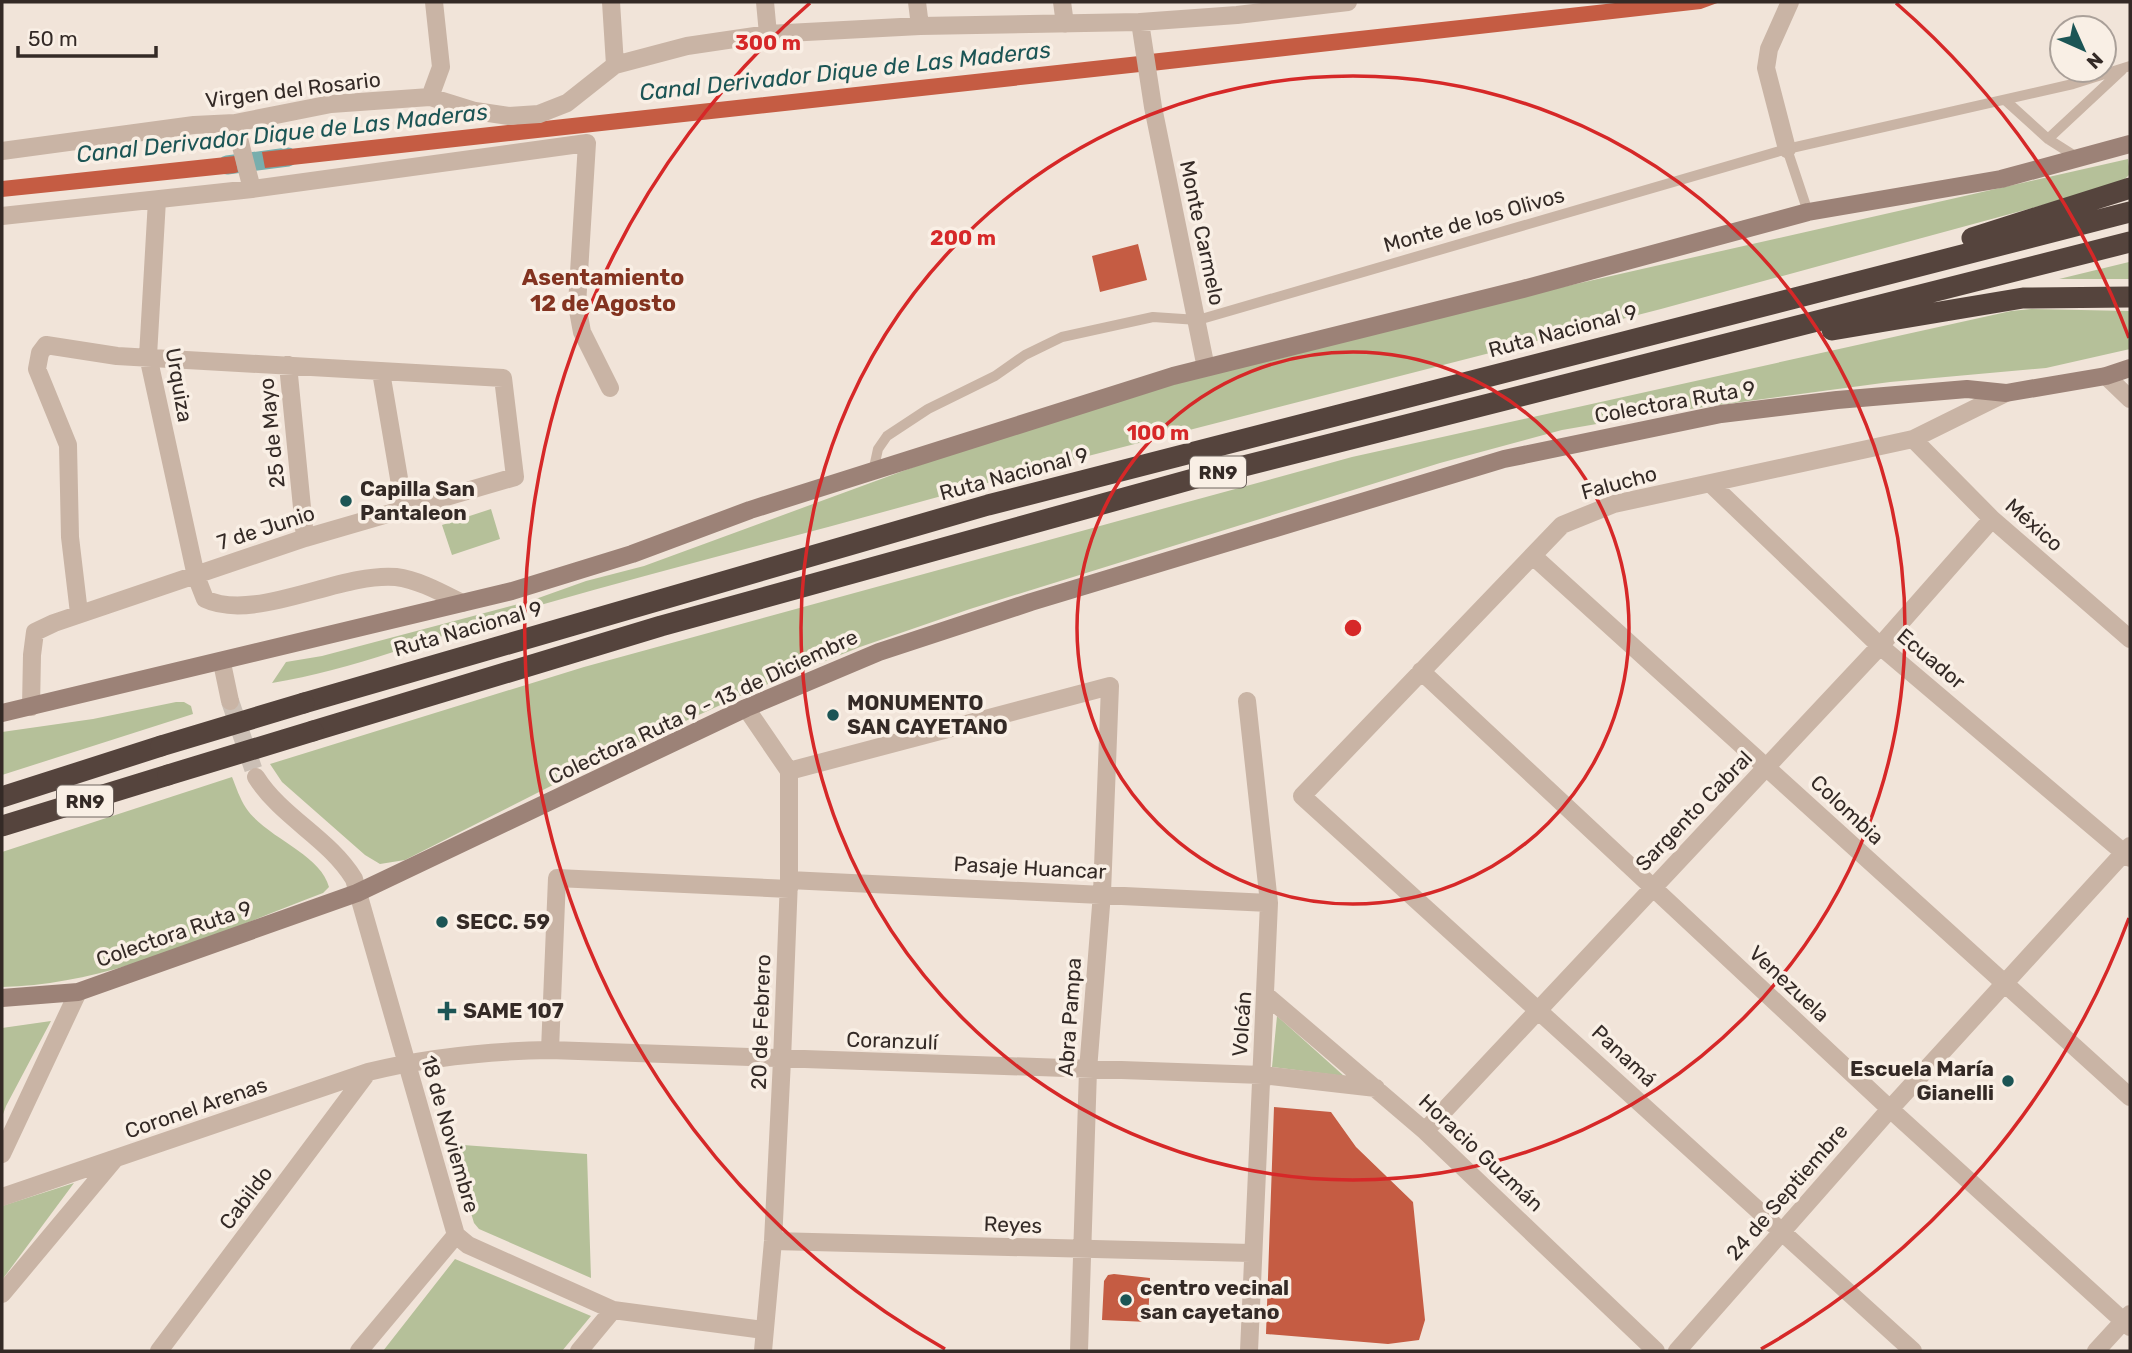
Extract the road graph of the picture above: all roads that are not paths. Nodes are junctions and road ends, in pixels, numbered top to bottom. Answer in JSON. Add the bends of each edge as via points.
{"nodes":[{"id":1,"x":434,"y":2,"type":"edge"},
{"id":2,"x":611,"y":2,"type":"edge"},
{"id":3,"x":765,"y":2,"type":"edge"},
{"id":4,"x":916,"y":2,"type":"edge"},
{"id":5,"x":1062,"y":2,"type":"edge"},
{"id":6,"x":1348,"y":2,"type":"edge"},
{"id":7,"x":1790,"y":2,"type":"edge"},
{"id":8,"x":1236,"y":8,"type":"edge"},
{"id":9,"x":1140,"y":22,"type":"junction"},
{"id":10,"x":1065,"y":24,"type":"junction"},
{"id":11,"x":920,"y":26,"type":"junction"},
{"id":12,"x":768,"y":34,"type":"junction"},
{"id":13,"x":615,"y":65,"type":"junction"},
{"id":14,"x":2128,"y":67,"type":"edge"},
{"id":15,"x":430,"y":97,"type":"junction"},
{"id":16,"x":2005,"y":100,"type":"junction"},
{"id":17,"x":235,"y":123,"type":"junction"},
{"id":18,"x":2049,"y":139,"type":"junction"},
{"id":19,"x":2130,"y":144,"type":"edge"},
{"id":20,"x":1787,"y":149,"type":"junction"},
{"id":21,"x":2,"y":151,"type":"edge"},
{"id":22,"x":2081,"y":159,"type":"junction"},
{"id":23,"x":252,"y":188,"type":"junction"},
{"id":24,"x":2130,"y":188,"type":"edge"},
{"id":25,"x":157,"y":200,"type":"junction"},
{"id":26,"x":1808,"y":212,"type":"junction"},
{"id":27,"x":2130,"y":212,"type":"edge"},
{"id":28,"x":2,"y":216,"type":"edge"},
{"id":29,"x":2130,"y":242,"type":"edge"},
{"id":30,"x":2130,"y":297,"type":"edge"},
{"id":31,"x":1198,"y":320,"type":"junction"},
{"id":32,"x":1662,"y":330,"type":"junction"},
{"id":33,"x":1695,"y":352,"type":"junction"},
{"id":34,"x":148,"y":356,"type":"junction"},
{"id":35,"x":288,"y":365,"type":"junction"},
{"id":36,"x":1206,"y":368,"type":"junction"},
{"id":37,"x":2130,"y":368,"type":"edge"},
{"id":38,"x":382,"y":372,"type":"junction"},
{"id":39,"x":2106,"y":376,"type":"junction"},
{"id":40,"x":610,"y":388,"type":"dead end"},
{"id":41,"x":2006,"y":393,"type":"junction"},
{"id":42,"x":2130,"y":399,"type":"edge"},
{"id":43,"x":1913,"y":439,"type":"junction"},
{"id":44,"x":872,"y":472,"type":"junction"},
{"id":45,"x":1711,"y":484,"type":"junction"},
{"id":46,"x":404,"y":508,"type":"junction"},
{"id":47,"x":1992,"y":519,"type":"junction"},
{"id":48,"x":305,"y":538,"type":"junction"},
{"id":49,"x":1239,"y":541,"type":"joint"},
{"id":50,"x":1533,"y":556,"type":"junction"},
{"id":51,"x":196,"y":576,"type":"junction"},
{"id":52,"x":462,"y":603,"type":"junction"},
{"id":53,"x":79,"y":613,"type":"junction"},
{"id":54,"x":2130,"y":639,"type":"edge"},
{"id":55,"x":1880,"y":646,"type":"junction"},
{"id":56,"x":222,"y":663,"type":"junction"},
{"id":57,"x":1421,"y":671,"type":"junction"},
{"id":58,"x":230,"y":701,"type":"tunnel mouth"},
{"id":59,"x":1247,"y":701,"type":"dead end"},
{"id":60,"x":31,"y":707,"type":"junction"},
{"id":61,"x":746,"y":708,"type":"junction"},
{"id":62,"x":2,"y":713,"type":"edge"},
{"id":63,"x":1768,"y":768,"type":"junction"},
{"id":64,"x":789,"y":771,"type":"junction"},
{"id":65,"x":256,"y":777,"type":"tunnel mouth"},
{"id":66,"x":1303,"y":796,"type":"joint"},
{"id":67,"x":2,"y":797,"type":"edge"},
{"id":68,"x":2,"y":826,"type":"edge"},
{"id":69,"x":2128,"y":852,"type":"edge"},
{"id":70,"x":789,"y":884,"type":"junction"},
{"id":71,"x":1652,"y":888,"type":"junction"},
{"id":72,"x":357,"y":893,"type":"junction"},
{"id":73,"x":1102,"y":893,"type":"junction"},
{"id":74,"x":1269,"y":903,"type":"junction"},
{"id":75,"x":2004,"y":984,"type":"junction"},
{"id":76,"x":78,"y":992,"type":"junction"},
{"id":77,"x":1267,"y":996,"type":"junction"},
{"id":78,"x":2,"y":998,"type":"edge"},
{"id":79,"x":1539,"y":1009,"type":"junction"},
{"id":80,"x":550,"y":1050,"type":"junction"},
{"id":81,"x":782,"y":1060,"type":"junction"},
{"id":82,"x":406,"y":1063,"type":"junction"},
{"id":83,"x":1088,"y":1070,"type":"junction"},
{"id":84,"x":368,"y":1072,"type":"junction"},
{"id":85,"x":1262,"y":1075,"type":"junction"},
{"id":86,"x":1376,"y":1088,"type":"junction"},
{"id":87,"x":2130,"y":1097,"type":"edge"},
{"id":88,"x":1890,"y":1109,"type":"junction"},
{"id":89,"x":1425,"y":1130,"type":"junction"},
{"id":90,"x":2,"y":1154,"type":"edge"},
{"id":91,"x":114,"y":1160,"type":"junction"},
{"id":92,"x":2,"y":1196,"type":"edge"},
{"id":93,"x":1782,"y":1232,"type":"junction"},
{"id":94,"x":456,"y":1235,"type":"junction"},
{"id":95,"x":773,"y":1241,"type":"junction"},
{"id":96,"x":1082,"y":1250,"type":"junction"},
{"id":97,"x":1251,"y":1253,"type":"junction"},
{"id":98,"x":2,"y":1294,"type":"edge"},
{"id":99,"x":613,"y":1310,"type":"junction"},
{"id":100,"x":2128,"y":1321,"type":"edge"},
{"id":101,"x":764,"y":1330,"type":"junction"},
{"id":102,"x":159,"y":1351,"type":"edge"},
{"id":103,"x":359,"y":1351,"type":"edge"},
{"id":104,"x":579,"y":1351,"type":"edge"},
{"id":105,"x":763,"y":1351,"type":"edge"},
{"id":106,"x":1079,"y":1351,"type":"edge"},
{"id":107,"x":1249,"y":1351,"type":"edge"},
{"id":108,"x":1656,"y":1351,"type":"edge"},
{"id":109,"x":1677,"y":1351,"type":"edge"},
{"id":110,"x":1913,"y":1351,"type":"edge"},
{"id":111,"x":2096,"y":1351,"type":"edge"}],
"edges":[{"from":1,"to":15,"type":"street","via":[[441,67]]},
{"from":2,"to":13,"type":"street"},
{"from":3,"to":12,"type":"street"},
{"from":4,"to":11,"type":"street"},
{"from":5,"to":10,"type":"street"},
{"from":6,"to":8,"type":"street"},
{"from":7,"to":20,"type":"street","via":[[1769,49],[1766,68]]},
{"from":8,"to":9,"type":"street"},
{"from":9,"to":10,"type":"street"},
{"from":9,"to":31,"type":"street","name":"Monte Carmelo"},
{"from":10,"to":11,"type":"street"},
{"from":11,"to":12,"type":"street"},
{"from":12,"to":13,"type":"street","via":[[687,46]]},
{"from":13,"to":15,"type":"street","name":"Virgen del Rosario","via":[[567,103],[539,114],[475,111]]},
{"from":14,"to":16,"type":"lane","name":"Monte de los Olivos"},
{"from":14,"to":18,"type":"lane"},
{"from":15,"to":17,"type":"street","name":"Virgen del Rosario","via":[[331,104]]},
{"from":16,"to":18,"type":"lane"},
{"from":16,"to":20,"type":"lane","name":"Monte de los Olivos"},
{"from":17,"to":21,"type":"street","name":"Virgen del Rosario"},
{"from":17,"to":23,"type":"street"},
{"from":18,"to":22,"type":"lane"},
{"from":19,"to":22,"type":"street"},
{"from":20,"to":26,"type":"lane"},
{"from":20,"to":31,"type":"lane","name":"Monte de los Olivos"},
{"from":22,"to":26,"type":"street","via":[[2001,179]]},
{"from":23,"to":25,"type":"street"},
{"from":23,"to":40,"type":"street","via":[[587,143],[577,305],[582,332]]},
{"from":24,"to":32,"type":"highway","via":[[1964,241],[1722,302]]},
{"from":25,"to":28,"type":"street"},
{"from":25,"to":34,"type":"street","name":"Urquiza"},
{"from":26,"to":36,"type":"street"},
{"from":27,"to":32,"type":"highway","name":"Ruta Nacional 9","number":"RN9"},
{"from":29,"to":33,"type":"highway","number":"RN9"},
{"from":30,"to":33,"type":"highway","via":[[2023,298],[1770,345]]},
{"from":31,"to":36,"type":"street","name":"Monte Carmelo"},
{"from":31,"to":44,"type":"lane","name":"Monte de los Olivos","via":[[1153,317],[1062,337],[887,436]]},
{"from":32,"to":67,"type":"highway","name":"Ruta Nacional 9","number":"RN9","bridge":true,"via":[[988,505],[304,703]]},
{"from":33,"to":68,"type":"highway","number":"RN9","bridge":true,"via":[[983,535],[660,626]]},
{"from":34,"to":35,"type":"street"},
{"from":34,"to":51,"type":"street","name":"Urquiza"},
{"from":34,"to":53,"type":"street","via":[[46,345],[40,353],[37,369],[68,445]]},
{"from":35,"to":38,"type":"street"},
{"from":35,"to":48,"type":"street","name":"25 de Mayo"},
{"from":36,"to":44,"type":"street"},
{"from":37,"to":39,"type":"street","name":"Colectora Ruta 9"},
{"from":38,"to":46,"type":"street"},
{"from":38,"to":46,"type":"street","name":"7 de Junio","via":[[503,378],[515,477]]},
{"from":39,"to":41,"type":"street","name":"Colectora Ruta 9"},
{"from":39,"to":42,"type":"street"},
{"from":41,"to":43,"type":"street","name":"Falucho"},
{"from":41,"to":49,"type":"street","name":"Colectora Ruta 9","via":[[1967,389],[1837,400],[1630,432],[1504,460]]},
{"from":43,"to":45,"type":"street","name":"Falucho"},
{"from":43,"to":47,"type":"street","name":"México"},
{"from":44,"to":52,"type":"street","via":[[632,554]]},
{"from":45,"to":50,"type":"street","name":"Falucho","via":[[1590,512],[1562,525]]},
{"from":45,"to":55,"type":"street","name":"Ecuador"},
{"from":46,"to":48,"type":"street","name":"7 de Junio"},
{"from":47,"to":54,"type":"street","name":"México"},
{"from":47,"to":55,"type":"street","name":"Sargento Cabral"},
{"from":48,"to":51,"type":"street","name":"7 de Junio"},
{"from":49,"to":61,"type":"street","name":"Colectora Ruta 9 - 13 de Diciembre","via":[[879,652]]},
{"from":50,"to":57,"type":"street","name":"Falucho"},
{"from":50,"to":63,"type":"street","name":"Colombia"},
{"from":51,"to":52,"type":"street","via":[[205,599],[219,606],[248,605],[341,584],[396,578]]},
{"from":51,"to":53,"type":"street","name":"7 de Junio"},
{"from":52,"to":56,"type":"street"},
{"from":53,"to":60,"type":"street","name":"7 de Junio","via":[[36,632]]},
{"from":55,"to":63,"type":"street","name":"Sargento Cabral"},
{"from":55,"to":69,"type":"street","name":"Ecuador"},
{"from":56,"to":58,"type":"street"},
{"from":56,"to":60,"type":"street"},
{"from":57,"to":66,"type":"street","name":"Falucho"},
{"from":57,"to":71,"type":"street","name":"Venezuela"},
{"from":59,"to":74,"type":"street","name":"Volcán"},
{"from":60,"to":62,"type":"street"},
{"from":61,"to":64,"type":"street"},
{"from":61,"to":72,"type":"street","name":"Colectora Ruta 9 - 13 de Diciembre"},
{"from":63,"to":71,"type":"street","name":"Sargento Cabral"},
{"from":63,"to":75,"type":"street","name":"Colombia"},
{"from":64,"to":70,"type":"street","name":"20 de Febrero"},
{"from":64,"to":73,"type":"street","name":"Abra Pampa","via":[[1110,686]]},
{"from":65,"to":72,"type":"street","name":"18 de Noviembre","via":[[279,807],[345,864]]},
{"from":66,"to":79,"type":"street","name":"Panamá"},
{"from":69,"to":75,"type":"street","name":"24 de Septiembre"},
{"from":70,"to":73,"type":"street","name":"Pasaje Huancar"},
{"from":70,"to":80,"type":"street","name":"Pasaje Huancar","via":[[557,878]]},
{"from":70,"to":81,"type":"street","name":"20 de Febrero"},
{"from":71,"to":79,"type":"street","name":"Sargento Cabral"},
{"from":71,"to":88,"type":"street","name":"Venezuela"},
{"from":72,"to":76,"type":"street","name":"Colectora Ruta 9"},
{"from":72,"to":82,"type":"street","name":"18 de Noviembre"},
{"from":73,"to":74,"type":"street","name":"Pasaje Huancar"},
{"from":73,"to":83,"type":"street","name":"Abra Pampa"},
{"from":74,"to":77,"type":"street","name":"Volcán"},
{"from":75,"to":87,"type":"street","name":"Colombia"},
{"from":75,"to":88,"type":"street","name":"24 de Septiembre"},
{"from":76,"to":78,"type":"street","name":"Colectora Ruta 9"},
{"from":76,"to":90,"type":"street"},
{"from":77,"to":85,"type":"street","name":"Volcán"},
{"from":77,"to":86,"type":"street","name":"Horacio Guzmán"},
{"from":79,"to":89,"type":"street","name":"Sargento Cabral"},
{"from":79,"to":93,"type":"street","name":"Panamá"},
{"from":80,"to":81,"type":"street","name":"Coranzulí"},
{"from":80,"to":82,"type":"street","name":"Coranzulí","via":[[486,1051]]},
{"from":81,"to":83,"type":"street","name":"Coranzulí"},
{"from":81,"to":95,"type":"street","name":"20 de Febrero"},
{"from":82,"to":84,"type":"street","name":"Coronel Arenas"},
{"from":82,"to":94,"type":"street","name":"18 de Noviembre"},
{"from":83,"to":85,"type":"street","name":"Coranzulí"},
{"from":83,"to":96,"type":"street","name":"Abra Pampa"},
{"from":84,"to":91,"type":"street","name":"Coronel Arenas"},
{"from":84,"to":102,"type":"street","name":"Cabildo"},
{"from":85,"to":86,"type":"street","name":"Coranzulí"},
{"from":85,"to":97,"type":"street","name":"Volcán"},
{"from":86,"to":89,"type":"street","name":"Horacio Guzmán"},
{"from":88,"to":93,"type":"street","name":"24 de Septiembre"},
{"from":88,"to":100,"type":"street","name":"Venezuela"},
{"from":89,"to":108,"type":"street","name":"Horacio Guzmán"},
{"from":91,"to":92,"type":"street","name":"Coronel Arenas"},
{"from":91,"to":98,"type":"street"},
{"from":93,"to":109,"type":"street","name":"24 de Septiembre"},
{"from":93,"to":110,"type":"street","name":"Panamá"},
{"from":94,"to":99,"type":"street","name":"18 de Noviembre","via":[[468,1245]]},
{"from":94,"to":103,"type":"street"},
{"from":95,"to":96,"type":"street","name":"Reyes"},
{"from":95,"to":101,"type":"street","name":"20 de Febrero"},
{"from":96,"to":97,"type":"street","name":"Reyes"},
{"from":96,"to":106,"type":"street","name":"Abra Pampa"},
{"from":97,"to":107,"type":"street","name":"Volcán"},
{"from":99,"to":101,"type":"street","name":"18 de Noviembre"},
{"from":99,"to":104,"type":"street"},
{"from":100,"to":111,"type":"street"},
{"from":101,"to":105,"type":"street","name":"20 de Febrero"}]}
